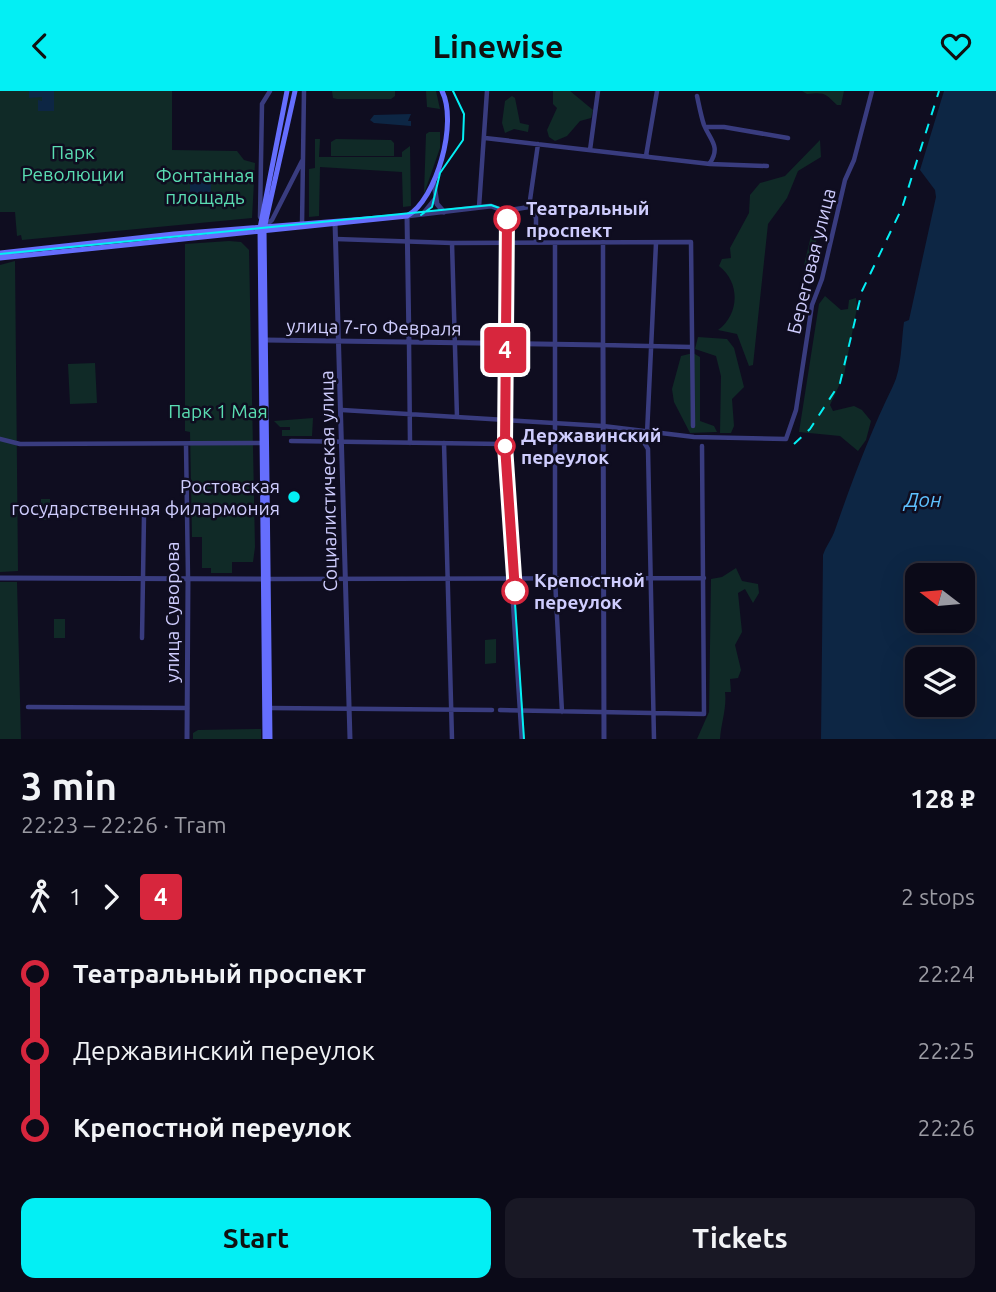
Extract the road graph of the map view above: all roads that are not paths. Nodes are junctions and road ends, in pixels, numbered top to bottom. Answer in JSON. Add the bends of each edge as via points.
{"nodes":[{"id":1,"x":270,"y":91,"type":"edge"},
{"id":2,"x":287,"y":91,"type":"edge"},
{"id":3,"x":295,"y":91,"type":"edge"},
{"id":4,"x":304,"y":91,"type":"edge"},
{"id":5,"x":442,"y":91,"type":"edge"},
{"id":6,"x":487,"y":91,"type":"edge"},
{"id":7,"x":598,"y":91,"type":"edge"},
{"id":8,"x":657,"y":91,"type":"edge"},
{"id":9,"x":872,"y":91,"type":"edge"},
{"id":10,"x":697,"y":96,"type":"dead end"},
{"id":11,"x":705,"y":127,"type":"junction"},
{"id":12,"x":485,"y":138,"type":"junction"},
{"id":13,"x":788,"y":138,"type":"dead end"},
{"id":14,"x":538,"y":144,"type":"junction"},
{"id":15,"x":590,"y":150,"type":"junction"},
{"id":16,"x":646,"y":156,"type":"junction"},
{"id":17,"x":302,"y":159,"type":"junction"},
{"id":18,"x":710,"y":164,"type":"junction"},
{"id":19,"x":766,"y":166,"type":"dead end"},
{"id":20,"x":434,"y":177,"type":"junction"},
{"id":21,"x":435,"y":199,"type":"junction"},
{"id":22,"x":480,"y":207,"type":"junction"},
{"id":23,"x":529,"y":207,"type":"junction"},
{"id":24,"x":504,"y":211,"type":"junction"},
{"id":25,"x":444,"y":212,"type":"junction"},
{"id":26,"x":423,"y":214,"type":"junction"},
{"id":27,"x":407,"y":216,"type":"junction"},
{"id":28,"x":260,"y":217,"type":"junction"},
{"id":29,"x":335,"y":224,"type":"junction"},
{"id":30,"x":302,"y":225,"type":"junction"},
{"id":31,"x":262,"y":229,"type":"junction"},
{"id":32,"x":335,"y":239,"type":"junction"},
{"id":33,"x":407,"y":241,"type":"junction"},
{"id":34,"x":536,"y":242,"type":"junction"},
{"id":35,"x":452,"y":243,"type":"junction"},
{"id":36,"x":505,"y":243,"type":"junction"},
{"id":37,"x":555,"y":243,"type":"junction"},
{"id":38,"x":603,"y":243,"type":"junction"},
{"id":39,"x":656,"y":243,"type":"junction"},
{"id":40,"x":0,"y":255,"type":"edge"},
{"id":41,"x":340,"y":340,"type":"junction"},
{"id":42,"x":265,"y":341,"type":"junction"},
{"id":43,"x":409,"y":342,"type":"junction"},
{"id":44,"x":455,"y":344,"type":"junction"},
{"id":45,"x":504,"y":344,"type":"junction"},
{"id":46,"x":603,"y":345,"type":"junction"},
{"id":47,"x":555,"y":346,"type":"junction"},
{"id":48,"x":654,"y":346,"type":"junction"},
{"id":49,"x":691,"y":347,"type":"junction"},
{"id":50,"x":342,"y":410,"type":"junction"},
{"id":51,"x":410,"y":414,"type":"junction"},
{"id":52,"x":457,"y":417,"type":"junction"},
{"id":53,"x":504,"y":419,"type":"junction"},
{"id":54,"x":554,"y":422,"type":"junction"},
{"id":55,"x":603,"y":426,"type":"junction"},
{"id":56,"x":693,"y":426,"type":"dead end"},
{"id":57,"x":637,"y":431,"type":"junction"},
{"id":58,"x":647,"y":434,"type":"junction"},
{"id":59,"x":0,"y":439,"type":"edge"},
{"id":60,"x":291,"y":441,"type":"dead end"},
{"id":61,"x":343,"y":441,"type":"junction"},
{"id":62,"x":261,"y":443,"type":"junction"},
{"id":63,"x":411,"y":443,"type":"junction"},
{"id":64,"x":444,"y":443,"type":"junction"},
{"id":65,"x":186,"y":444,"type":"junction"},
{"id":66,"x":503,"y":445,"type":"junction"},
{"id":67,"x":702,"y":446,"type":"dead end"},
{"id":68,"x":144,"y":516,"type":"dead end"},
{"id":69,"x":346,"y":577,"type":"junction"},
{"id":70,"x":512,"y":577,"type":"junction"},
{"id":71,"x":0,"y":578,"type":"edge"},
{"id":72,"x":144,"y":578,"type":"junction"},
{"id":73,"x":188,"y":578,"type":"junction"},
{"id":74,"x":265,"y":579,"type":"junction"},
{"id":75,"x":449,"y":579,"type":"junction"},
{"id":76,"x":555,"y":579,"type":"junction"},
{"id":77,"x":604,"y":579,"type":"junction"},
{"id":78,"x":651,"y":579,"type":"junction"},
{"id":79,"x":705,"y":579,"type":"junction"},
{"id":80,"x":142,"y":638,"type":"dead end"},
{"id":81,"x":28,"y":707,"type":"dead end"},
{"id":82,"x":187,"y":708,"type":"junction"},
{"id":83,"x":269,"y":708,"type":"junction"},
{"id":84,"x":349,"y":709,"type":"junction"},
{"id":85,"x":452,"y":710,"type":"junction"},
{"id":86,"x":492,"y":710,"type":"dead end"},
{"id":87,"x":500,"y":710,"type":"dead end"},
{"id":88,"x":522,"y":710,"type":"junction"},
{"id":89,"x":562,"y":712,"type":"junction"},
{"id":90,"x":604,"y":713,"type":"junction"},
{"id":91,"x":654,"y":713,"type":"junction"},
{"id":92,"x":187,"y":739,"type":"edge"},
{"id":93,"x":267,"y":739,"type":"edge"},
{"id":94,"x":350,"y":739,"type":"edge"},
{"id":95,"x":452,"y":739,"type":"edge"},
{"id":96,"x":522,"y":739,"type":"edge"},
{"id":97,"x":604,"y":739,"type":"edge"},
{"id":98,"x":654,"y":739,"type":"edge"}],
"edges":[{"from":1,"to":28,"type":"street","via":[[262,104]]},
{"from":2,"to":28,"type":"main road"},
{"from":3,"to":31,"type":"main road"},
{"from":4,"to":17,"type":"street"},
{"from":5,"to":20,"type":"main road","via":[[450,120]]},
{"from":6,"to":12,"type":"street"},
{"from":7,"to":15,"type":"street"},
{"from":8,"to":16,"type":"street"},
{"from":9,"to":58,"type":"street","name":"Береговая улица","via":[[812,305],[796,410],[786,439]]},
{"from":10,"to":11,"type":"street"},
{"from":11,"to":13,"type":"street"},
{"from":11,"to":18,"type":"street","via":[[715,142]]},
{"from":12,"to":14,"type":"street"},
{"from":12,"to":22,"type":"street"},
{"from":14,"to":15,"type":"street"},
{"from":14,"to":23,"type":"street"},
{"from":15,"to":16,"type":"street"},
{"from":16,"to":18,"type":"street"},
{"from":17,"to":30,"type":"street"},
{"from":17,"to":31,"type":"street","via":[[272,220]]},
{"from":18,"to":19,"type":"street"},
{"from":20,"to":21,"type":"street"},
{"from":20,"to":27,"type":"main road","via":[[423,203]]},
{"from":21,"to":25,"type":"street"},
{"from":21,"to":26,"type":"street"},
{"from":22,"to":24,"type":"street"},
{"from":22,"to":25,"type":"street"},
{"from":23,"to":24,"type":"street"},
{"from":23,"to":34,"type":"street","via":[[536,218]]},
{"from":24,"to":36,"type":"street"},
{"from":25,"to":26,"type":"street"},
{"from":26,"to":27,"type":"street"},
{"from":27,"to":29,"type":"main road"},
{"from":27,"to":33,"type":"street"},
{"from":28,"to":31,"type":"main road"},
{"from":29,"to":30,"type":"main road"},
{"from":29,"to":31,"type":"main road"},
{"from":29,"to":32,"type":"street","name":"Социалистическая улица"},
{"from":30,"to":31,"type":"main road"},
{"from":31,"to":40,"type":"main road"},
{"from":31,"to":42,"type":"main road"},
{"from":31,"to":62,"type":"main road"},
{"from":32,"to":33,"type":"street"},
{"from":32,"to":41,"type":"street","name":"Социалистическая улица"},
{"from":33,"to":35,"type":"street"},
{"from":33,"to":43,"type":"street"},
{"from":34,"to":36,"type":"street"},
{"from":34,"to":37,"type":"street"},
{"from":35,"to":36,"type":"street"},
{"from":35,"to":44,"type":"street"},
{"from":36,"to":45,"type":"street"},
{"from":37,"to":38,"type":"street"},
{"from":37,"to":47,"type":"street"},
{"from":38,"to":39,"type":"street"},
{"from":38,"to":46,"type":"street"},
{"from":39,"to":48,"type":"street"},
{"from":39,"to":49,"type":"street","via":[[691,242]]},
{"from":41,"to":42,"type":"street","name":"улица 7-го Февраля"},
{"from":41,"to":43,"type":"street","name":"улица 7-го Февраля"},
{"from":41,"to":50,"type":"street","name":"Социалистическая улица"},
{"from":42,"to":74,"type":"main road"},
{"from":43,"to":44,"type":"street","name":"улица 7-го Февраля"},
{"from":43,"to":51,"type":"street"},
{"from":44,"to":45,"type":"street","name":"улица 7-го Февраля"},
{"from":44,"to":52,"type":"street"},
{"from":45,"to":47,"type":"street","name":"улица 7-го Февраля"},
{"from":45,"to":53,"type":"street"},
{"from":46,"to":47,"type":"street","name":"улица 7-го Февраля"},
{"from":46,"to":48,"type":"street","name":"улица 7-го Февраля"},
{"from":46,"to":55,"type":"street"},
{"from":47,"to":54,"type":"street"},
{"from":48,"to":49,"type":"street","name":"улица 7-го Февраля"},
{"from":48,"to":58,"type":"street"},
{"from":49,"to":56,"type":"street"},
{"from":50,"to":51,"type":"street"},
{"from":50,"to":61,"type":"street","name":"Социалистическая улица"},
{"from":51,"to":52,"type":"street"},
{"from":51,"to":63,"type":"street"},
{"from":52,"to":53,"type":"street"},
{"from":53,"to":54,"type":"street"},
{"from":53,"to":66,"type":"street"},
{"from":54,"to":55,"type":"street"},
{"from":54,"to":76,"type":"street"},
{"from":55,"to":57,"type":"street"},
{"from":55,"to":77,"type":"street"},
{"from":57,"to":58,"type":"street"},
{"from":57,"to":78,"type":"street","via":[[648,449]]},
{"from":59,"to":65,"type":"street","via":[[20,444]]},
{"from":60,"to":61,"type":"street"},
{"from":61,"to":63,"type":"street"},
{"from":61,"to":69,"type":"street","name":"Социалистическая улица"},
{"from":62,"to":65,"type":"street"},
{"from":62,"to":74,"type":"main road"},
{"from":63,"to":64,"type":"street"},
{"from":64,"to":66,"type":"street"},
{"from":64,"to":75,"type":"street"},
{"from":65,"to":73,"type":"street","name":"улица Суворова"},
{"from":66,"to":70,"type":"street"},
{"from":67,"to":79,"type":"street"},
{"from":68,"to":72,"type":"street"},
{"from":69,"to":74,"type":"street"},
{"from":69,"to":75,"type":"street"},
{"from":69,"to":84,"type":"street","name":"Социалистическая улица"},
{"from":70,"to":75,"type":"street"},
{"from":70,"to":76,"type":"street"},
{"from":70,"to":88,"type":"street"},
{"from":71,"to":72,"type":"street"},
{"from":72,"to":73,"type":"street"},
{"from":72,"to":80,"type":"street"},
{"from":73,"to":74,"type":"street"},
{"from":73,"to":82,"type":"street","name":"улица Суворова"},
{"from":74,"to":83,"type":"main road"},
{"from":74,"to":93,"type":"main road"},
{"from":75,"to":85,"type":"street"},
{"from":76,"to":77,"type":"street"},
{"from":76,"to":89,"type":"street"},
{"from":77,"to":78,"type":"street"},
{"from":77,"to":90,"type":"street"},
{"from":78,"to":79,"type":"street"},
{"from":78,"to":91,"type":"street"},
{"from":79,"to":91,"type":"street","via":[[704,714]]},
{"from":81,"to":82,"type":"street"},
{"from":82,"to":92,"type":"street","name":"улица Суворова"},
{"from":83,"to":84,"type":"street"},
{"from":83,"to":93,"type":"main road"},
{"from":84,"to":85,"type":"street"},
{"from":84,"to":94,"type":"street","name":"Социалистическая улица"},
{"from":85,"to":86,"type":"street"},
{"from":85,"to":95,"type":"street"},
{"from":87,"to":88,"type":"street"},
{"from":88,"to":89,"type":"street"},
{"from":88,"to":96,"type":"street"},
{"from":89,"to":90,"type":"street"},
{"from":90,"to":91,"type":"street"},
{"from":90,"to":97,"type":"street"},
{"from":91,"to":98,"type":"street"}]}
